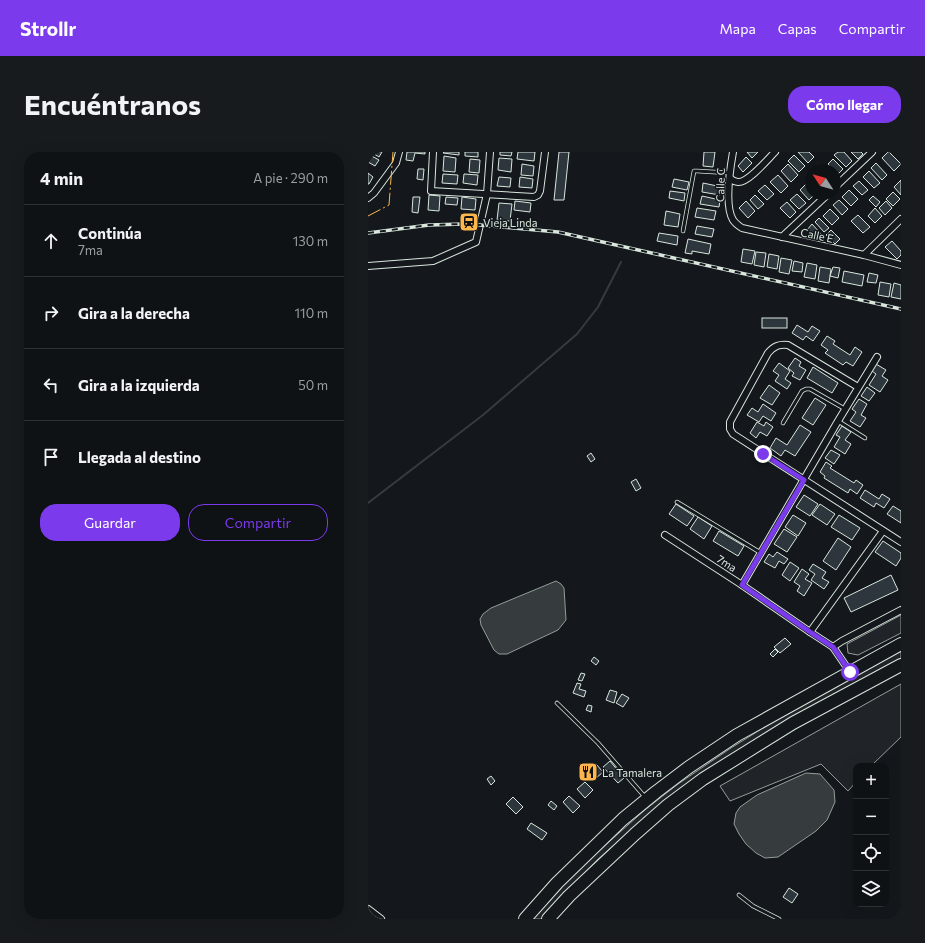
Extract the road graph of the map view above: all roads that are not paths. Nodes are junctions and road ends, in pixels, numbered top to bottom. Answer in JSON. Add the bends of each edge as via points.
{"nodes":[{"id":1,"x":399,"y":152,"type":"edge"},
{"id":2,"x":433,"y":152,"type":"edge"},
{"id":3,"x":490,"y":152,"type":"edge"},
{"id":4,"x":545,"y":152,"type":"edge"},
{"id":5,"x":733,"y":152,"type":"edge"},
{"id":6,"x":775,"y":152,"type":"edge"},
{"id":7,"x":872,"y":152,"type":"edge"},
{"id":8,"x":730,"y":175,"type":"junction"},
{"id":9,"x":841,"y":181,"type":"edge"},
{"id":10,"x":487,"y":194,"type":"junction"},
{"id":11,"x":368,"y":198,"type":"edge"},
{"id":12,"x":822,"y":200,"type":"edge"},
{"id":13,"x":732,"y":218,"type":"joint"},
{"id":14,"x":901,"y":219,"type":"edge"},
{"id":15,"x":683,"y":231,"type":"dead end"},
{"id":16,"x":782,"y":237,"type":"junction"},
{"id":17,"x":864,"y":255,"type":"junction"},
{"id":18,"x":901,"y":264,"type":"edge"},
{"id":19,"x":368,"y":266,"type":"edge"},
{"id":20,"x":877,"y":357,"type":"dead end"},
{"id":21,"x":858,"y":387,"type":"junction"},
{"id":22,"x":845,"y":410,"type":"junction"},
{"id":23,"x":838,"y":421,"type":"junction"},
{"id":24,"x":783,"y":423,"type":"dead end"},
{"id":25,"x":865,"y":438,"type":"dead end"},
{"id":26,"x":804,"y":480,"type":"junction"},
{"id":27,"x":677,"y":502,"type":"dead end"},
{"id":28,"x":883,"y":531,"type":"junction"},
{"id":29,"x":664,"y":534,"type":"dead end"},
{"id":30,"x":901,"y":542,"type":"edge"},
{"id":31,"x":761,"y":553,"type":"junction"},
{"id":32,"x":742,"y":585,"type":"junction"},
{"id":33,"x":901,"y":610,"type":"edge"},
{"id":34,"x":810,"y":632,"type":"junction"},
{"id":35,"x":901,"y":644,"type":"edge"},
{"id":36,"x":833,"y":647,"type":"junction"},
{"id":37,"x":901,"y":665,"type":"edge"},
{"id":38,"x":850,"y":672,"type":"junction"},
{"id":39,"x":557,"y":703,"type":"dead end"},
{"id":40,"x":647,"y":800,"type":"junction"},
{"id":41,"x":739,"y":895,"type":"dead end"},
{"id":42,"x":368,"y":909,"type":"edge"},
{"id":43,"x":381,"y":919,"type":"edge"},
{"id":44,"x":525,"y":919,"type":"edge"},
{"id":45,"x":548,"y":919,"type":"edge"},
{"id":46,"x":779,"y":919,"type":"edge"}],
"edges":[{"from":1,"to":11,"type":"street","via":[[396,163]]},
{"from":2,"to":10,"type":"street","via":[[431,190]]},
{"from":3,"to":10,"type":"street"},
{"from":4,"to":10,"type":"street","via":[[538,195],[534,197]]},
{"from":5,"to":8,"type":"street","name":"Calle C"},
{"from":6,"to":8,"type":"street","via":[[743,181],[736,182]]},
{"from":7,"to":9,"type":"street"},
{"from":8,"to":13,"type":"street","name":"Calle C","via":[[729,203]]},
{"from":8,"to":15,"type":"lane","via":[[694,171]]},
{"from":10,"to":19,"type":"street","via":[[476,242],[434,261]]},
{"from":12,"to":16,"type":"street"},
{"from":13,"to":16,"type":"street","name":"Calle E","via":[[742,228]]},
{"from":14,"to":17,"type":"street"},
{"from":16,"to":17,"type":"street","name":"Calle E"},
{"from":17,"to":18,"type":"street","name":"Calle E"},
{"from":20,"to":21,"type":"street"},
{"from":21,"to":22,"type":"street"},
{"from":21,"to":26,"type":"street","via":[[788,345],[778,345],[768,353],[730,422],[730,429],[733,434]]},
{"from":22,"to":23,"type":"street"},
{"from":22,"to":24,"type":"lane","via":[[806,389],[802,391]]},
{"from":23,"to":25,"type":"lane"},
{"from":23,"to":26,"type":"street"},
{"from":26,"to":28,"type":"street"},
{"from":26,"to":31,"type":"street"},
{"from":27,"to":31,"type":"lane"},
{"from":28,"to":30,"type":"street"},
{"from":28,"to":34,"type":"street"},
{"from":29,"to":32,"type":"street","name":"7ma"},
{"from":31,"to":32,"type":"street"},
{"from":32,"to":34,"type":"street","name":"7ma"},
{"from":33,"to":36,"type":"street"},
{"from":34,"to":36,"type":"street","name":"7ma"},
{"from":35,"to":38,"type":"highway"},
{"from":36,"to":38,"type":"street","name":"7ma"},
{"from":37,"to":45,"type":"highway","via":[[793,723],[703,779],[635,834]]},
{"from":38,"to":40,"type":"highway","via":[[738,735],[689,767]]},
{"from":39,"to":40,"type":"lane","via":[[598,743]]},
{"from":40,"to":44,"type":"highway","via":[[623,819],[557,883]]},
{"from":41,"to":46,"type":"lane","via":[[753,906]]},
{"from":42,"to":43,"type":"street"}]}
